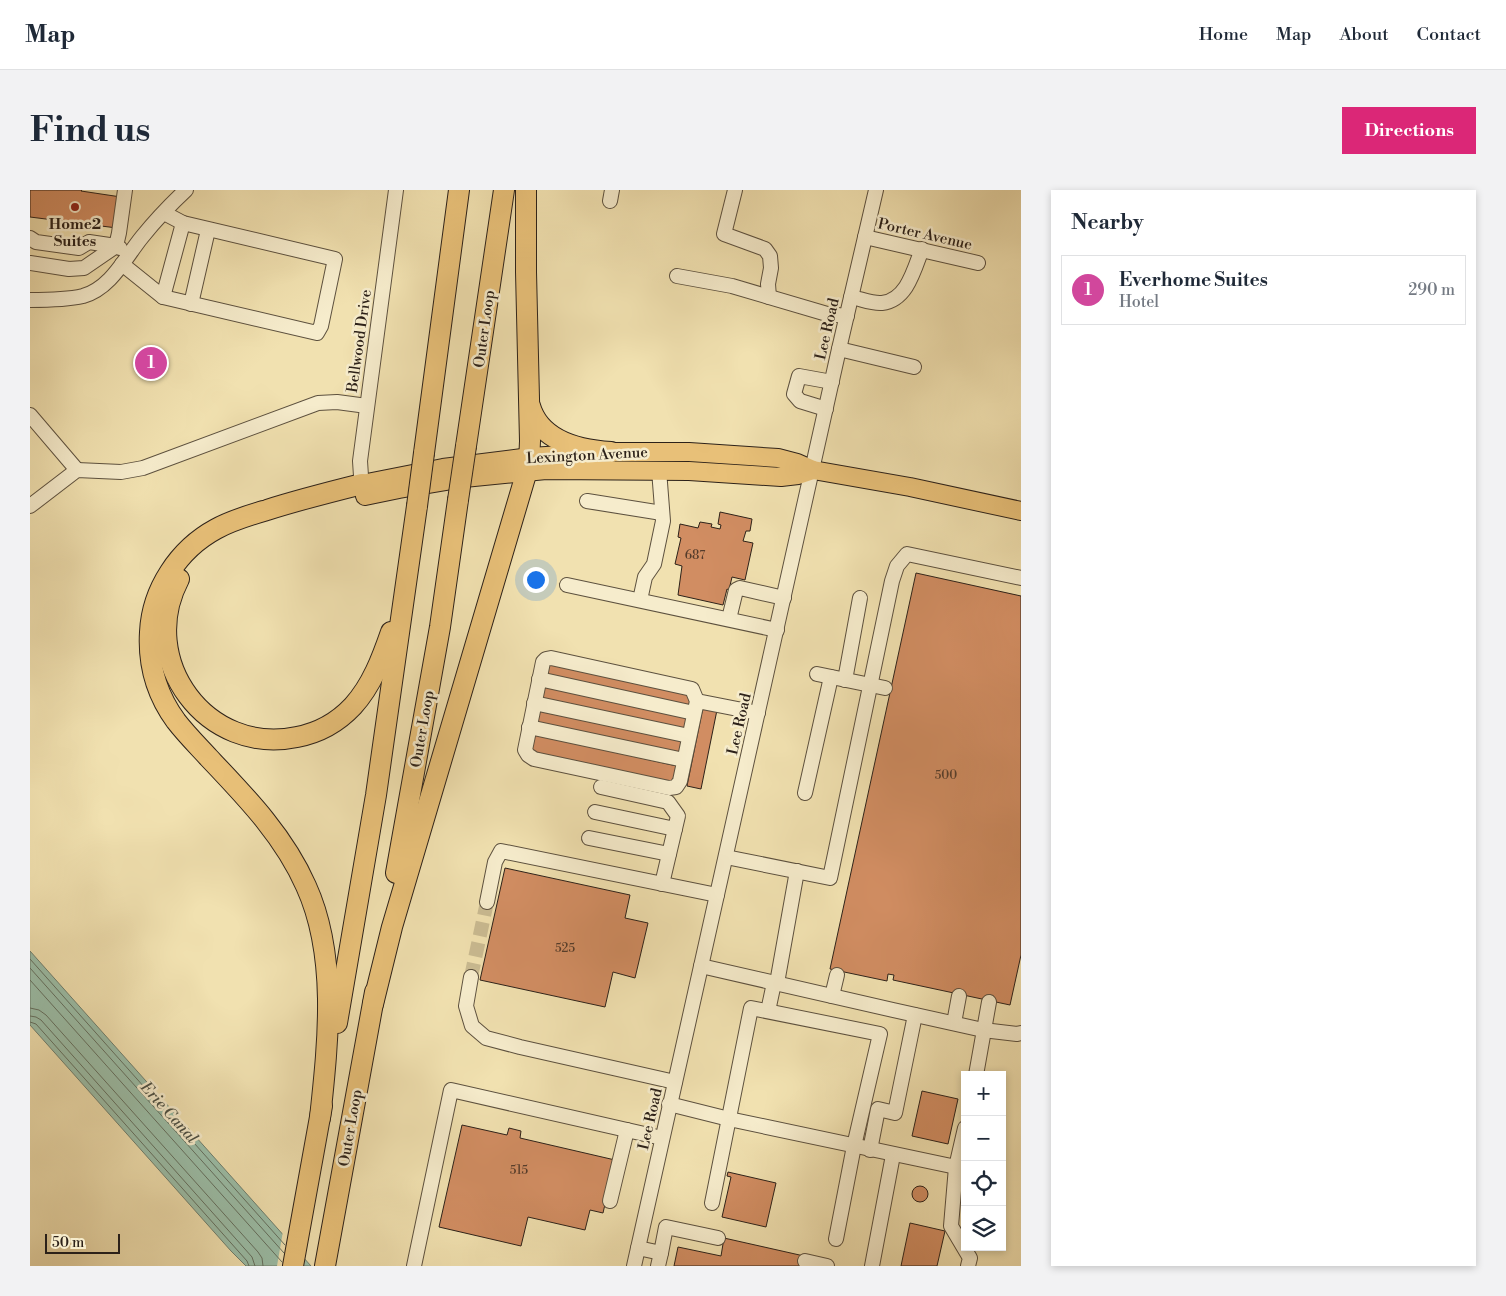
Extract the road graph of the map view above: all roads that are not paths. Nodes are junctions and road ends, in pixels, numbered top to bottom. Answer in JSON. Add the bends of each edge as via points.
{"nodes":[{"id":1,"x":125,"y":190,"type":"edge"},
{"id":2,"x":186,"y":190,"type":"edge"},
{"id":3,"x":396,"y":190,"type":"edge"},
{"id":4,"x":459,"y":190,"type":"edge"},
{"id":5,"x":504,"y":190,"type":"edge"},
{"id":6,"x":526,"y":190,"type":"edge"},
{"id":7,"x":735,"y":190,"type":"edge"},
{"id":8,"x":876,"y":190,"type":"edge"},
{"id":9,"x":164,"y":213,"type":"junction"},
{"id":10,"x":183,"y":223,"type":"junction"},
{"id":11,"x":208,"y":230,"type":"junction"},
{"id":12,"x":865,"y":237,"type":"junction"},
{"id":13,"x":30,"y":238,"type":"edge"},
{"id":14,"x":116,"y":246,"type":"junction"},
{"id":15,"x":922,"y":250,"type":"junction"},
{"id":16,"x":126,"y":259,"type":"junction"},
{"id":17,"x":30,"y":263,"type":"edge"},
{"id":18,"x":978,"y":263,"type":"dead end"},
{"id":19,"x":677,"y":276,"type":"dead end"},
{"id":20,"x":163,"y":297,"type":"junction"},
{"id":21,"x":769,"y":297,"type":"junction"},
{"id":22,"x":851,"y":297,"type":"junction"},
{"id":23,"x":30,"y":300,"type":"edge"},
{"id":24,"x":191,"y":304,"type":"junction"},
{"id":25,"x":847,"y":316,"type":"junction"},
{"id":26,"x":839,"y":349,"type":"junction"},
{"id":27,"x":914,"y":367,"type":"dead end"},
{"id":28,"x":832,"y":382,"type":"junction"},
{"id":29,"x":529,"y":399,"type":"junction"},
{"id":30,"x":367,"y":406,"type":"junction"},
{"id":31,"x":826,"y":409,"type":"junction"},
{"id":32,"x":30,"y":415,"type":"edge"},
{"id":33,"x":611,"y":452,"type":"junction"},
{"id":34,"x":528,"y":464,"type":"junction"},
{"id":35,"x":77,"y":470,"type":"junction"},
{"id":36,"x":659,"y":470,"type":"junction"},
{"id":37,"x":813,"y":470,"type":"junction"},
{"id":38,"x":364,"y":490,"type":"junction"},
{"id":39,"x":587,"y":501,"type":"dead end"},
{"id":40,"x":30,"y":506,"type":"edge"},
{"id":41,"x":1021,"y":511,"type":"edge"},
{"id":42,"x":662,"y":514,"type":"junction"},
{"id":43,"x":410,"y":560,"type":"junction"},
{"id":44,"x":1021,"y":578,"type":"edge"},
{"id":45,"x":567,"y":585,"type":"dead end"},
{"id":46,"x":784,"y":598,"type":"junction"},
{"id":47,"x":860,"y":598,"type":"dead end"},
{"id":48,"x":640,"y":600,"type":"junction"},
{"id":49,"x":730,"y":620,"type":"junction"},
{"id":50,"x":777,"y":630,"type":"junction"},
{"id":51,"x":831,"y":677,"type":"junction"},
{"id":52,"x":539,"y":679,"type":"junction"},
{"id":53,"x":870,"y":686,"type":"junction"},
{"id":54,"x":885,"y":688,"type":"dead end"},
{"id":55,"x":534,"y":703,"type":"junction"},
{"id":56,"x":696,"y":707,"type":"junction"},
{"id":57,"x":758,"y":713,"type":"junction"},
{"id":58,"x":529,"y":727,"type":"junction"},
{"id":59,"x":689,"y":736,"type":"junction"},
{"id":60,"x":684,"y":760,"type":"junction"},
{"id":61,"x":601,"y":787,"type":"dead end"},
{"id":62,"x":805,"y":793,"type":"dead end"},
{"id":63,"x":596,"y":812,"type":"dead end"},
{"id":64,"x":674,"y":829,"type":"junction"},
{"id":65,"x":590,"y":838,"type":"dead end"},
{"id":66,"x":669,"y":854,"type":"junction"},
{"id":67,"x":726,"y":857,"type":"junction"},
{"id":68,"x":797,"y":871,"type":"junction"},
{"id":69,"x":662,"y":884,"type":"junction"},
{"id":70,"x":717,"y":895,"type":"junction"},
{"id":71,"x":487,"y":902,"type":"tunnel mouth"},
{"id":72,"x":701,"y":966,"type":"junction"},
{"id":73,"x":837,"y":975,"type":"dead end"},
{"id":74,"x":471,"y":977,"type":"tunnel mouth"},
{"id":75,"x":775,"y":983,"type":"junction"},
{"id":76,"x":832,"y":996,"type":"junction"},
{"id":77,"x":959,"y":996,"type":"dead end"},
{"id":78,"x":989,"y":1002,"type":"dead end"},
{"id":79,"x":373,"y":1004,"type":"junction"},
{"id":80,"x":768,"y":1011,"type":"junction"},
{"id":81,"x":916,"y":1014,"type":"junction"},
{"id":82,"x":954,"y":1023,"type":"junction"},
{"id":83,"x":983,"y":1030,"type":"junction"},
{"id":84,"x":1021,"y":1033,"type":"edge"},
{"id":85,"x":977,"y":1071,"type":"edge"},
{"id":86,"x":674,"y":1082,"type":"junction"},
{"id":87,"x":669,"y":1104,"type":"junction"},
{"id":88,"x":320,"y":1118,"type":"junction"},
{"id":89,"x":729,"y":1118,"type":"junction"},
{"id":90,"x":627,"y":1130,"type":"junction"},
{"id":91,"x":662,"y":1138,"type":"junction"},
{"id":92,"x":854,"y":1146,"type":"junction"},
{"id":93,"x":961,"y":1146,"type":"edge"},
{"id":94,"x":870,"y":1150,"type":"junction"},
{"id":95,"x":893,"y":1155,"type":"junction"},
{"id":96,"x":956,"y":1168,"type":"junction"},
{"id":97,"x":610,"y":1201,"type":"dead end"},
{"id":98,"x":712,"y":1203,"type":"dead end"},
{"id":99,"x":718,"y":1238,"type":"dead end"},
{"id":100,"x":836,"y":1239,"type":"dead end"},
{"id":101,"x":638,"y":1248,"type":"junction"},
{"id":102,"x":327,"y":1258,"type":"edge"},
{"id":103,"x":659,"y":1259,"type":"edge"},
{"id":104,"x":804,"y":1261,"type":"dead end"},
{"id":105,"x":293,"y":1266,"type":"edge"},
{"id":106,"x":414,"y":1266,"type":"edge"},
{"id":107,"x":634,"y":1266,"type":"edge"},
{"id":108,"x":828,"y":1266,"type":"edge"},
{"id":109,"x":872,"y":1266,"type":"edge"},
{"id":110,"x":968,"y":1266,"type":"edge"}],
"edges":[{"from":1,"to":14,"type":"street"},
{"from":2,"to":9,"type":"street"},
{"from":3,"to":30,"type":"street","name":"Bellwood Drive"},
{"from":4,"to":43,"type":"highway","name":"Outer Loop","bridge":true},
{"from":5,"to":79,"type":"highway","name":"Outer Loop","bridge":true,"via":[[434,663]]},
{"from":6,"to":29,"type":"highway"},
{"from":7,"to":21,"type":"street","via":[[724,234],[765,249],[770,256]]},
{"from":8,"to":12,"type":"street","name":"Lee Road"},
{"from":9,"to":10,"type":"street"},
{"from":9,"to":16,"type":"street"},
{"from":10,"to":11,"type":"street"},
{"from":10,"to":20,"type":"street"},
{"from":11,"to":24,"type":"street"},
{"from":11,"to":24,"type":"street","via":[[335,259],[321,326],[317,332]]},
{"from":12,"to":15,"type":"street","name":"Porter Avenue"},
{"from":12,"to":22,"type":"street","name":"Lee Road"},
{"from":13,"to":14,"type":"street","via":[[36,242],[79,248],[89,242]]},
{"from":14,"to":16,"type":"street"},
{"from":14,"to":17,"type":"street","via":[[84,268]]},
{"from":15,"to":18,"type":"street","name":"Porter Avenue"},
{"from":15,"to":22,"type":"street","via":[[905,289],[896,300],[880,304]]},
{"from":16,"to":20,"type":"street"},
{"from":16,"to":23,"type":"street","via":[[104,285],[84,296]]},
{"from":19,"to":21,"type":"street"},
{"from":20,"to":24,"type":"street"},
{"from":21,"to":25,"type":"street","via":[[827,314]]},
{"from":22,"to":25,"type":"street","name":"Lee Road"},
{"from":25,"to":26,"type":"street","name":"Lee Road"},
{"from":26,"to":27,"type":"street"},
{"from":26,"to":28,"type":"street","name":"Lee Road"},
{"from":28,"to":31,"type":"street","name":"Lee Road"},
{"from":28,"to":31,"type":"street","via":[[799,376],[794,394],[800,401]]},
{"from":29,"to":33,"type":"highway","via":[[536,419],[553,436],[566,444]]},
{"from":29,"to":34,"type":"highway"},
{"from":30,"to":35,"type":"street","via":[[318,403],[143,468],[120,472]]},
{"from":30,"to":38,"type":"street","name":"Bellwood Drive","via":[[360,461]]},
{"from":31,"to":37,"type":"street","name":"Lee Road"},
{"from":32,"to":35,"type":"street"},
{"from":33,"to":34,"type":"main road","name":"Lexington Avenue"},
{"from":33,"to":37,"type":"main road","name":"Lexington Avenue","via":[[689,452],[761,457],[784,460]]},
{"from":34,"to":36,"type":"main road","name":"Lexington Avenue","via":[[558,470]]},
{"from":34,"to":38,"type":"main road","name":"Lexington Avenue","via":[[442,481]]},
{"from":34,"to":79,"type":"highway","via":[[392,927]]},
{"from":35,"to":40,"type":"street"},
{"from":36,"to":37,"type":"main road","name":"Lexington Avenue","via":[[781,477]]},
{"from":36,"to":42,"type":"street"},
{"from":37,"to":41,"type":"main road","name":"Lexington Avenue"},
{"from":37,"to":46,"type":"street","name":"Lee Road"},
{"from":38,"to":43,"type":"highway","via":[[308,510],[238,529],[217,540],[192,561],[173,593],[166,627],[171,664],[186,694],[197,708],[217,723],[254,738],[293,738],[310,734],[335,721],[356,702],[376,670],[391,632]]},
{"from":38,"to":88,"type":"highway","via":[[296,501],[246,516],[206,534],[187,550],[167,576],[155,602],[150,628],[152,666],[167,707],[273,829],[299,870],[312,900],[324,947],[327,978]]},
{"from":39,"to":42,"type":"street"},
{"from":42,"to":48,"type":"street","via":[[654,564],[645,577]]},
{"from":43,"to":88,"type":"highway","name":"Outer Loop","via":[[376,795]]},
{"from":44,"to":53,"type":"street","via":[[907,554],[897,566],[892,581]]},
{"from":45,"to":48,"type":"street"},
{"from":46,"to":49,"type":"street","via":[[740,588],[736,590]]},
{"from":46,"to":50,"type":"street","name":"Lee Road"},
{"from":47,"to":51,"type":"street"},
{"from":48,"to":49,"type":"street"},
{"from":49,"to":50,"type":"street"},
{"from":50,"to":57,"type":"street","name":"Lee Road"},
{"from":51,"to":53,"type":"street"},
{"from":51,"to":62,"type":"street"},
{"from":52,"to":55,"type":"street"},
{"from":52,"to":56,"type":"street"},
{"from":52,"to":56,"type":"street","via":[[543,662],[551,658],[692,689]]},
{"from":53,"to":54,"type":"street"},
{"from":53,"to":68,"type":"street","via":[[830,878]]},
{"from":55,"to":58,"type":"street"},
{"from":55,"to":59,"type":"street"},
{"from":56,"to":57,"type":"street"},
{"from":56,"to":59,"type":"street"},
{"from":57,"to":67,"type":"street","name":"Lee Road"},
{"from":58,"to":60,"type":"street"},
{"from":58,"to":60,"type":"street","via":[[525,750],[534,759],[669,788],[676,787],[680,781]]},
{"from":59,"to":60,"type":"street"},
{"from":61,"to":64,"type":"street","via":[[668,802],[678,816]]},
{"from":63,"to":64,"type":"street"},
{"from":64,"to":66,"type":"street"},
{"from":65,"to":66,"type":"street"},
{"from":66,"to":69,"type":"street"},
{"from":67,"to":68,"type":"street"},
{"from":67,"to":70,"type":"street","name":"Lee Road"},
{"from":68,"to":75,"type":"street"},
{"from":69,"to":70,"type":"street"},
{"from":69,"to":71,"type":"street","via":[[500,851]]},
{"from":70,"to":72,"type":"street","name":"Lee Road"},
{"from":72,"to":75,"type":"street"},
{"from":72,"to":86,"type":"street","name":"Lee Road"},
{"from":73,"to":76,"type":"street"},
{"from":74,"to":86,"type":"street","via":[[466,1006],[472,1026],[486,1038]]},
{"from":75,"to":76,"type":"street"},
{"from":75,"to":80,"type":"street"},
{"from":76,"to":81,"type":"street"},
{"from":77,"to":82,"type":"street"},
{"from":78,"to":83,"type":"street"},
{"from":79,"to":102,"type":"highway","name":"Outer Loop"},
{"from":80,"to":89,"type":"street","via":[[751,1008]]},
{"from":80,"to":92,"type":"street","via":[[880,1034]]},
{"from":81,"to":82,"type":"street"},
{"from":81,"to":94,"type":"street","via":[[894,1113],[878,1109]]},
{"from":82,"to":83,"type":"street"},
{"from":83,"to":84,"type":"street"},
{"from":83,"to":85,"type":"street"},
{"from":86,"to":87,"type":"street","name":"Lee Road"},
{"from":87,"to":89,"type":"street"},
{"from":87,"to":91,"type":"street","name":"Lee Road"},
{"from":88,"to":105,"type":"highway","name":"Outer Loop"},
{"from":89,"to":92,"type":"street"},
{"from":89,"to":98,"type":"street"},
{"from":90,"to":91,"type":"street"},
{"from":90,"to":97,"type":"street"},
{"from":90,"to":106,"type":"street","via":[[451,1090]]},
{"from":91,"to":101,"type":"street","name":"Lee Road"},
{"from":92,"to":94,"type":"street"},
{"from":92,"to":100,"type":"street"},
{"from":93,"to":96,"type":"street"},
{"from":94,"to":95,"type":"street"},
{"from":95,"to":96,"type":"street"},
{"from":95,"to":109,"type":"street"},
{"from":96,"to":110,"type":"street","via":[[951,1226],[970,1258]]},
{"from":99,"to":103,"type":"street","via":[[666,1226]]},
{"from":101,"to":103,"type":"street"},
{"from":101,"to":107,"type":"street","name":"Lee Road"},
{"from":104,"to":108,"type":"street"}]}
